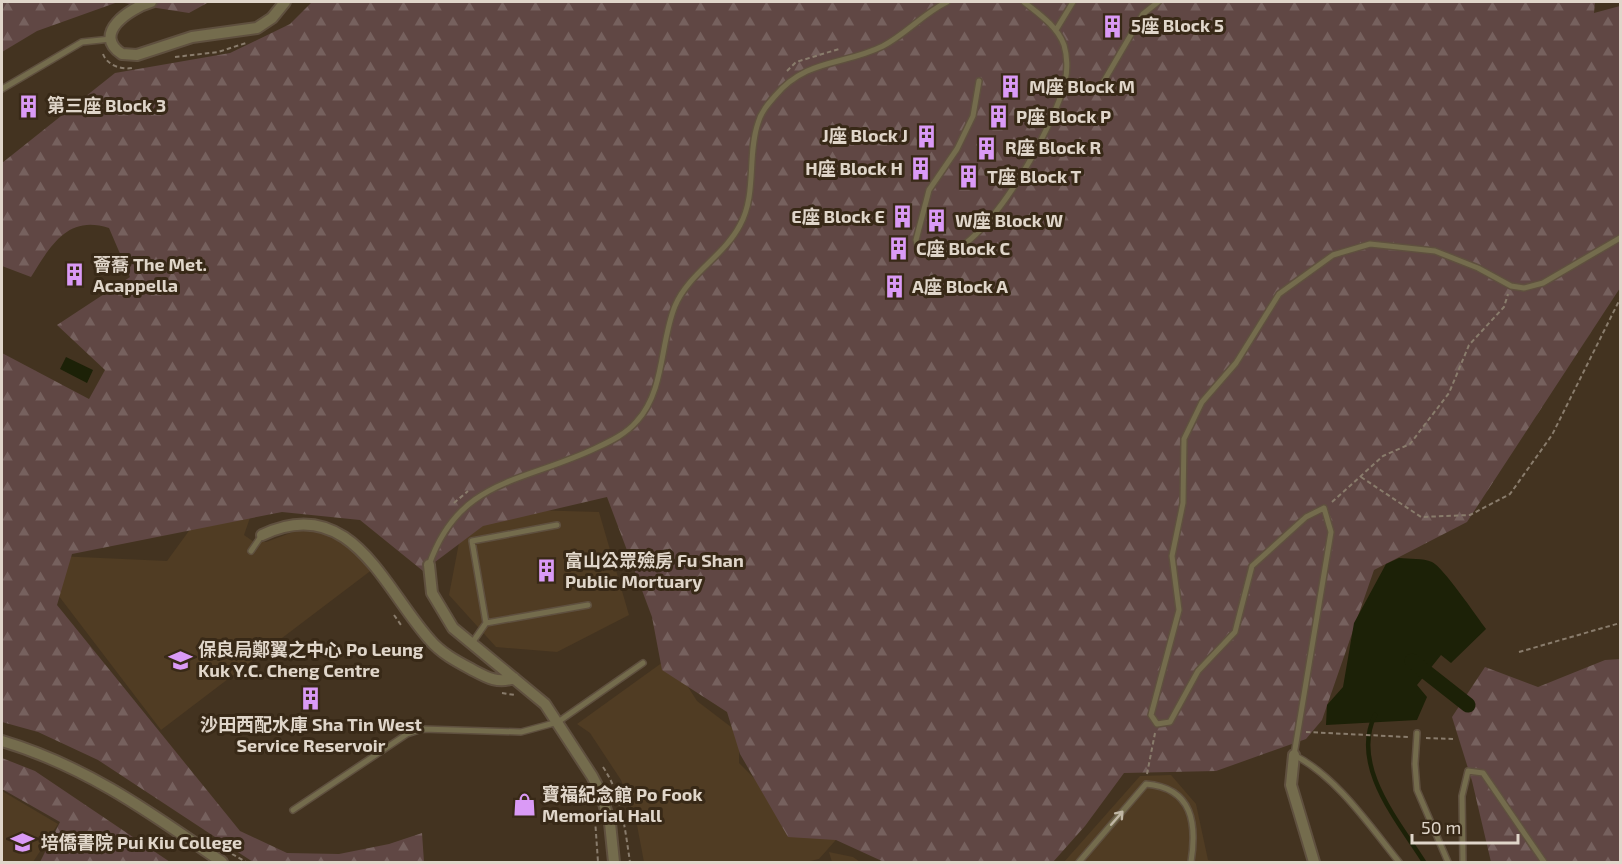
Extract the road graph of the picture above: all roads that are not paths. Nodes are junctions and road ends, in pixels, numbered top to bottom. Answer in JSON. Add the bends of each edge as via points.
{"nodes":[{"id":1,"x":151,"y":2,"type":"edge"},
{"id":2,"x":285,"y":2,"type":"edge"},
{"id":3,"x":946,"y":2,"type":"edge"},
{"id":4,"x":1024,"y":2,"type":"edge"},
{"id":5,"x":1073,"y":2,"type":"edge"},
{"id":6,"x":1158,"y":2,"type":"edge"},
{"id":7,"x":1056,"y":30,"type":"junction"},
{"id":8,"x":111,"y":39,"type":"junction"},
{"id":9,"x":979,"y":81,"type":"dead end"},
{"id":10,"x":1065,"y":81,"type":"junction"},
{"id":11,"x":2,"y":89,"type":"edge"},
{"id":12,"x":1620,"y":238,"type":"edge"},
{"id":13,"x":557,"y":525,"type":"dead end"},
{"id":14,"x":262,"y":535,"type":"joint"},
{"id":15,"x":251,"y":551,"type":"dead end"},
{"id":16,"x":429,"y":565,"type":"joint"},
{"id":17,"x":588,"y":605,"type":"dead end"},
{"id":18,"x":486,"y":622,"type":"junction"},
{"id":19,"x":472,"y":643,"type":"junction"},
{"id":20,"x":643,"y":663,"type":"dead end"},
{"id":21,"x":514,"y":678,"type":"junction"},
{"id":22,"x":558,"y":722,"type":"junction"},
{"id":23,"x":1418,"y":735,"type":"road end"},
{"id":24,"x":2,"y":741,"type":"edge"},
{"id":25,"x":1294,"y":755,"type":"junction"},
{"id":26,"x":293,"y":810,"type":"dead end"},
{"id":27,"x":222,"y":862,"type":"edge"},
{"id":28,"x":614,"y":862,"type":"edge"},
{"id":29,"x":1079,"y":862,"type":"edge"},
{"id":30,"x":1191,"y":862,"type":"edge"},
{"id":31,"x":1314,"y":862,"type":"edge"},
{"id":32,"x":1399,"y":862,"type":"edge"},
{"id":33,"x":1448,"y":862,"type":"edge"},
{"id":34,"x":1464,"y":862,"type":"edge"},
{"id":35,"x":1544,"y":862,"type":"edge"}],
"edges":[{"from":1,"to":8,"type":"street","via":[[138,6],[118,21]]},
{"from":2,"to":8,"type":"street","via":[[257,28],[192,37],[137,55],[122,54]]},
{"from":3,"to":16,"type":"lane","via":[[885,45],[816,65],[784,84],[758,123],[748,204],[741,224],[675,305],[650,401],[638,421],[622,435],[595,448],[488,490],[467,503],[438,541]]},
{"from":4,"to":7,"type":"lane"},
{"from":5,"to":7,"type":"lane"},
{"from":6,"to":10,"type":"lane","via":[[1143,14],[1101,86],[1084,90]]},
{"from":7,"to":10,"type":"lane","via":[[1065,51]]},
{"from":8,"to":11,"type":"lane","via":[[82,42]]},
{"from":9,"to":10,"type":"lane","via":[[967,133],[929,190],[916,240],[923,254],[949,256],[965,246],[994,215],[1050,127]]},
{"from":12,"to":25,"type":"lane","via":[[1543,284],[1524,288],[1510,286],[1435,251],[1370,244],[1333,255],[1280,294],[1236,363],[1202,402],[1184,439],[1183,503],[1172,556],[1179,610],[1151,715],[1157,724],[1170,722],[1198,671],[1235,632],[1252,566],[1306,517],[1324,508],[1331,532]]},
{"from":13,"to":18,"type":"lane","via":[[472,542]]},
{"from":14,"to":15,"type":"lane"},
{"from":14,"to":21,"type":"street","via":[[303,523],[327,529],[354,544],[377,566],[431,642],[453,660],[495,681]]},
{"from":16,"to":19,"type":"street","via":[[432,593],[453,628]]},
{"from":17,"to":18,"type":"lane"},
{"from":18,"to":19,"type":"lane"},
{"from":19,"to":21,"type":"street"},
{"from":20,"to":22,"type":"lane"},
{"from":21,"to":22,"type":"street","via":[[546,704]]},
{"from":22,"to":26,"type":"lane","via":[[521,732],[422,729],[406,734]]},
{"from":22,"to":28,"type":"street","via":[[600,791],[610,823]]},
{"from":23,"to":33,"type":"lane","via":[[1417,790]]},
{"from":24,"to":27,"type":"street","via":[[83,772]]},
{"from":25,"to":31,"type":"street","via":[[1291,785]]},
{"from":25,"to":32,"type":"lane","via":[[1307,761],[1357,808]]},
{"from":29,"to":30,"type":"lane","one_way":true,"via":[[1146,784],[1174,791],[1189,809],[1195,834]]},
{"from":34,"to":35,"type":"lane","via":[[1462,796],[1468,771],[1483,773]]}]}
